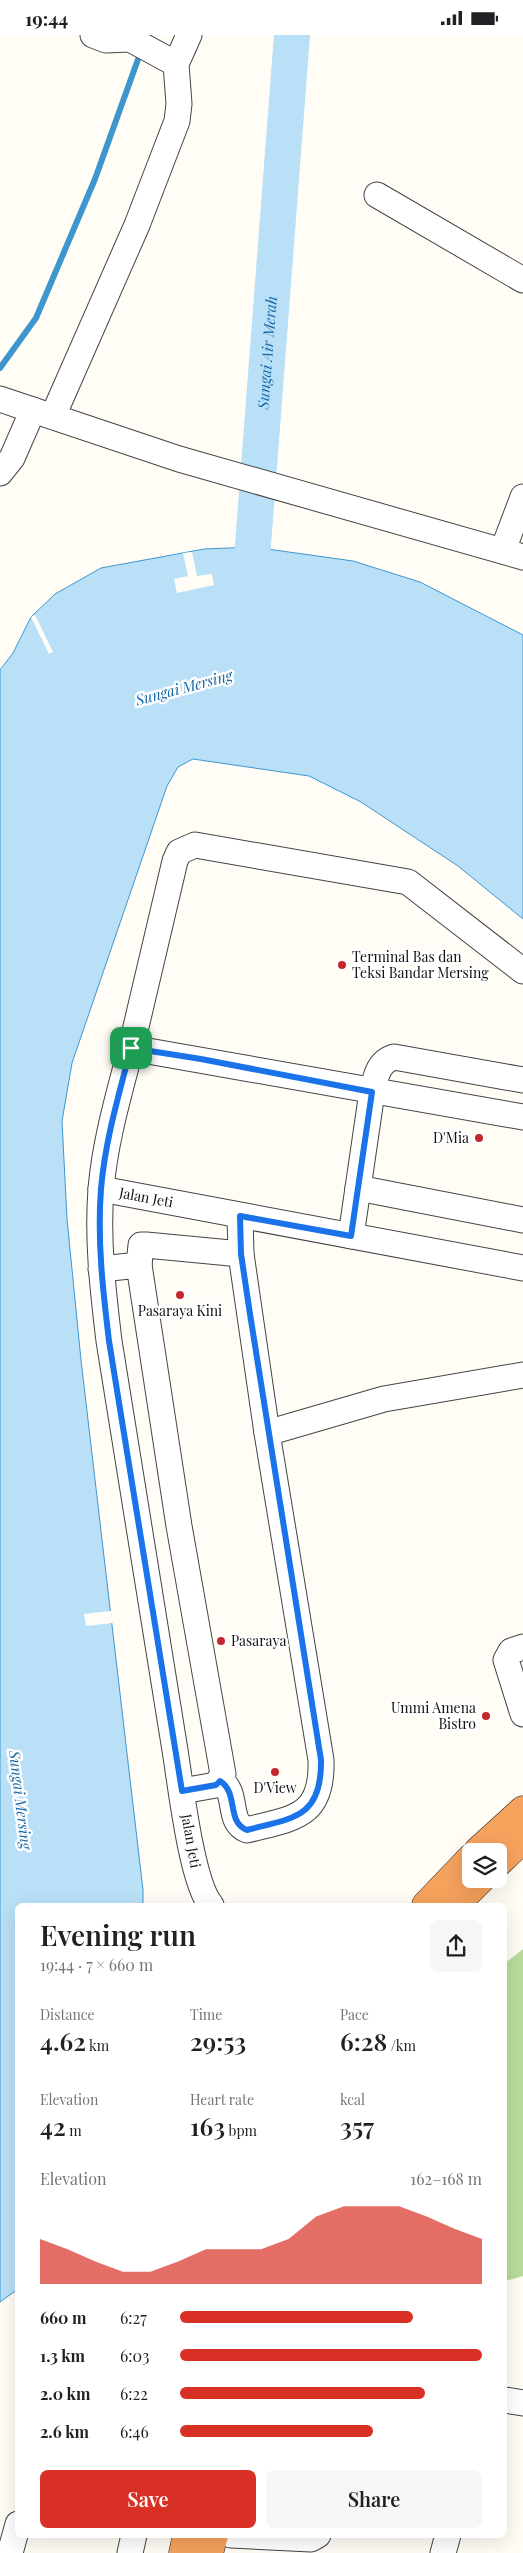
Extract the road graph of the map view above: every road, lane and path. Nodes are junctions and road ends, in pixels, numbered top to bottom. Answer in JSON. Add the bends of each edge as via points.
{"nodes":[{"id":1,"x":94,"y":35,"type":"edge"},
{"id":2,"x":189,"y":35,"type":"edge"},
{"id":3,"x":176,"y":64,"type":"junction"},
{"id":4,"x":377,"y":195,"type":"dead end"},
{"id":5,"x":523,"y":281,"type":"edge"},
{"id":6,"x":0,"y":399,"type":"edge"},
{"id":7,"x":43,"y":413,"type":"junction"},
{"id":8,"x":0,"y":473,"type":"edge"},
{"id":9,"x":523,"y":497,"type":"edge"},
{"id":10,"x":513,"y":553,"type":"edge"},
{"id":11,"x":523,"y":971,"type":"edge"},
{"id":12,"x":131,"y":1048,"type":"junction"},
{"id":13,"x":523,"y":1079,"type":"edge"},
{"id":14,"x":372,"y":1092,"type":"junction"},
{"id":15,"x":523,"y":1117,"type":"edge"},
{"id":16,"x":358,"y":1188,"type":"junction"},
{"id":17,"x":101,"y":1189,"type":"junction"},
{"id":18,"x":240,"y":1216,"type":"junction"},
{"id":19,"x":523,"y":1220,"type":"edge"},
{"id":20,"x":351,"y":1236,"type":"junction"},
{"id":21,"x":241,"y":1254,"type":"junction"},
{"id":22,"x":139,"y":1265,"type":"junction"},
{"id":23,"x":101,"y":1269,"type":"junction"},
{"id":24,"x":523,"y":1269,"type":"edge"},
{"id":25,"x":523,"y":1375,"type":"edge"},
{"id":26,"x":267,"y":1433,"type":"junction"},
{"id":27,"x":523,"y":1647,"type":"edge"},
{"id":28,"x":523,"y":1715,"type":"edge"},
{"id":29,"x":220,"y":1781,"type":"junction"},
{"id":30,"x":182,"y":1791,"type":"junction"},
{"id":31,"x":523,"y":1810,"type":"edge"},
{"id":32,"x":523,"y":1839,"type":"edge"},
{"id":33,"x":487,"y":1843,"type":"edge"},
{"id":34,"x":507,"y":1854,"type":"edge"},
{"id":35,"x":462,"y":1867,"type":"edge"},
{"id":36,"x":472,"y":1888,"type":"edge"},
{"id":37,"x":209,"y":1903,"type":"edge"},
{"id":38,"x":428,"y":1903,"type":"edge"},
{"id":39,"x":457,"y":1903,"type":"edge"},
{"id":40,"x":507,"y":2400,"type":"edge"},
{"id":41,"x":523,"y":2403,"type":"edge"},
{"id":42,"x":15,"y":2536,"type":"edge"},
{"id":43,"x":133,"y":2538,"type":"edge"},
{"id":44,"x":186,"y":2538,"type":"edge"},
{"id":45,"x":213,"y":2538,"type":"edge"},
{"id":46,"x":291,"y":2538,"type":"edge"},
{"id":47,"x":313,"y":2538,"type":"edge"},
{"id":48,"x":447,"y":2538,"type":"edge"},
{"id":49,"x":10,"y":2553,"type":"edge"},
{"id":50,"x":130,"y":2553,"type":"edge"},
{"id":51,"x":183,"y":2553,"type":"edge"},
{"id":52,"x":209,"y":2553,"type":"edge"},
{"id":53,"x":442,"y":2553,"type":"edge"}],
"edges":[{"from":1,"to":3,"type":"street","via":[[106,40],[130,39]]},
{"from":2,"to":3,"type":"street"},
{"from":3,"to":7,"type":"street","via":[[177,121],[137,225]]},
{"from":4,"to":5,"type":"street"},
{"from":6,"to":7,"type":"street"},
{"from":7,"to":8,"type":"street"},
{"from":7,"to":10,"type":"street","via":[[179,459]]},
{"from":9,"to":10,"type":"street"},
{"from":11,"to":12,"type":"street","via":[[408,882],[195,845],[179,852],[175,861]]},
{"from":12,"to":14,"type":"street"},
{"from":12,"to":17,"type":"street","via":[[112,1119]]},
{"from":13,"to":14,"type":"street","via":[[394,1057],[380,1066]]},
{"from":14,"to":15,"type":"street"},
{"from":14,"to":16,"type":"street"},
{"from":16,"to":19,"type":"street"},
{"from":16,"to":20,"type":"street"},
{"from":17,"to":18,"type":"street","name":"Jalan Jeti"},
{"from":17,"to":23,"type":"street","name":"Jalan Jeti"},
{"from":18,"to":20,"type":"street","name":"Jalan Jeti"},
{"from":18,"to":21,"type":"street"},
{"from":20,"to":24,"type":"street","name":"Jalan Jeti"},
{"from":21,"to":22,"type":"street","via":[[141,1245]]},
{"from":21,"to":26,"type":"street"},
{"from":22,"to":23,"type":"street"},
{"from":22,"to":29,"type":"street","via":[[179,1526],[223,1774]]},
{"from":23,"to":30,"type":"street","name":"Jalan Jeti","via":[[109,1341]]},
{"from":25,"to":26,"type":"street","via":[[384,1399]]},
{"from":26,"to":29,"type":"street","via":[[322,1777],[310,1807],[301,1815],[247,1830],[235,1821],[230,1791]]},
{"from":27,"to":28,"type":"street","via":[[512,1651],[506,1660]]},
{"from":29,"to":30,"type":"street","via":[[216,1785]]},
{"from":30,"to":37,"type":"street","name":"Jalan Jeti","via":[[197,1874]]},
{"from":31,"to":33,"type":"highway"},
{"from":32,"to":34,"type":"highway"},
{"from":35,"to":38,"type":"highway"},
{"from":36,"to":39,"type":"highway"},
{"from":40,"to":41,"type":"street"},
{"from":42,"to":49,"type":"street"},
{"from":43,"to":50,"type":"street"},
{"from":44,"to":51,"type":"highway"},
{"from":45,"to":52,"type":"highway"},
{"from":46,"to":47,"type":"street"},
{"from":48,"to":53,"type":"street"}]}
